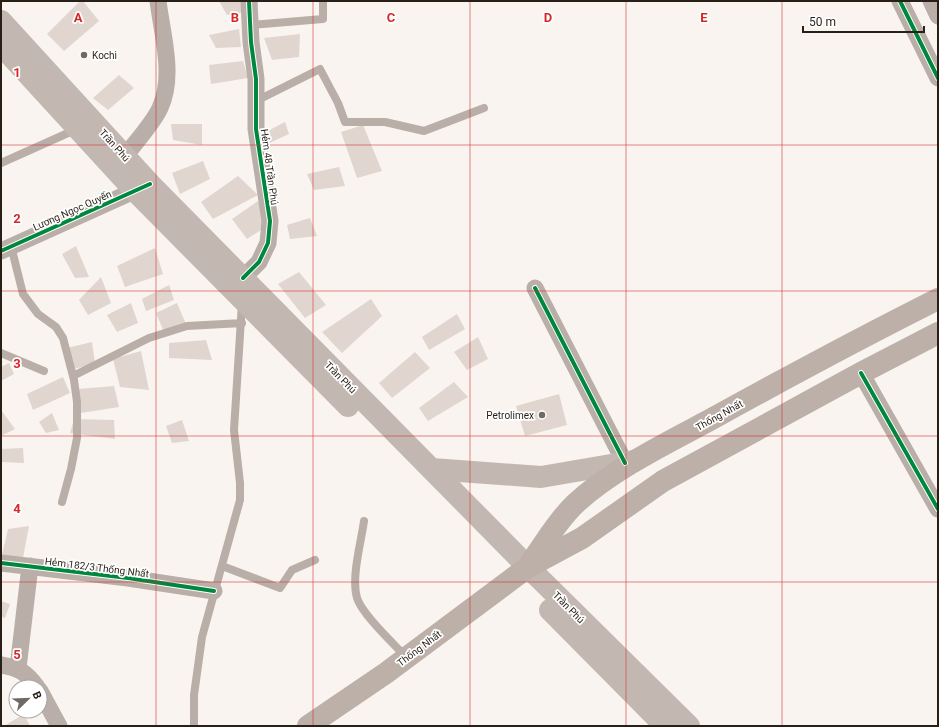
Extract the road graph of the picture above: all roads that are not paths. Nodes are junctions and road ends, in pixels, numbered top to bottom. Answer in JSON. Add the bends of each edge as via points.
{"nodes":[{"id":1,"x":158,"y":1,"type":"edge"},
{"id":2,"x":249,"y":1,"type":"edge"},
{"id":3,"x":323,"y":1,"type":"edge"},
{"id":4,"x":900,"y":1,"type":"edge"},
{"id":5,"x":931,"y":1,"type":"edge"},
{"id":6,"x":938,"y":16,"type":"edge"},
{"id":7,"x":1,"y":21,"type":"edge"},
{"id":8,"x":250,"y":25,"type":"junction"},
{"id":9,"x":1,"y":46,"type":"edge"},
{"id":10,"x":938,"y":78,"type":"edge"},
{"id":11,"x":256,"y":101,"type":"junction"},
{"id":12,"x":484,"y":108,"type":"dead end"},
{"id":13,"x":86,"y":125,"type":"junction"},
{"id":14,"x":125,"y":156,"type":"junction"},
{"id":15,"x":1,"y":163,"type":"edge"},
{"id":16,"x":142,"y":187,"type":"junction"},
{"id":17,"x":6,"y":249,"type":"edge"},
{"id":18,"x":243,"y":278,"type":"junction"},
{"id":19,"x":535,"y":288,"type":"dead end"},
{"id":20,"x":242,"y":299,"type":"junction"},
{"id":21,"x":938,"y":299,"type":"edge"},
{"id":22,"x":242,"y":323,"type":"junction"},
{"id":23,"x":938,"y":333,"type":"edge"},
{"id":24,"x":848,"y":344,"type":"junction"},
{"id":25,"x":1,"y":354,"type":"edge"},
{"id":26,"x":44,"y":371,"type":"dead end"},
{"id":27,"x":861,"y":373,"type":"junction"},
{"id":28,"x":73,"y":376,"type":"junction"},
{"id":29,"x":637,"y":459,"type":"junction"},
{"id":30,"x":432,"y":469,"type":"junction"},
{"id":31,"x":663,"y":481,"type":"junction"},
{"id":32,"x":62,"y":502,"type":"dead end"},
{"id":33,"x":938,"y":509,"type":"edge"},
{"id":34,"x":364,"y":521,"type":"dead end"},
{"id":35,"x":315,"y":560,"type":"dead end"},
{"id":36,"x":1,"y":563,"type":"edge"},
{"id":37,"x":30,"y":566,"type":"junction"},
{"id":38,"x":222,"y":566,"type":"junction"},
{"id":39,"x":522,"y":571,"type":"junction"},
{"id":40,"x":214,"y":591,"type":"junction"},
{"id":41,"x":406,"y":657,"type":"junction"},
{"id":42,"x":1,"y":665,"type":"edge"},
{"id":43,"x":18,"y":668,"type":"junction"},
{"id":44,"x":30,"y":679,"type":"edge"},
{"id":45,"x":48,"y":706,"type":"edge"},
{"id":46,"x":59,"y":726,"type":"edge"},
{"id":47,"x":194,"y":726,"type":"edge"},
{"id":48,"x":308,"y":726,"type":"edge"},
{"id":49,"x":666,"y":726,"type":"edge"},
{"id":50,"x":689,"y":726,"type":"edge"}],
"edges":[{"from":1,"to":14,"type":"street","via":[[166,67],[166,92],[160,110]]},
{"from":2,"to":8,"type":"street","name":"Hẻm 48 Trần Phú"},
{"from":3,"to":8,"type":"lane","via":[[323,18]]},
{"from":4,"to":10,"type":"street"},
{"from":5,"to":6,"type":"street"},
{"from":7,"to":13,"type":"main road","name":"Trần Phú"},
{"from":8,"to":11,"type":"street","name":"Hẻm 48 Trần Phú"},
{"from":9,"to":13,"type":"main road","name":"Trần Phú"},
{"from":11,"to":12,"type":"lane","via":[[320,69],[346,122],[385,122],[424,131]]},
{"from":11,"to":18,"type":"street","name":"Hẻm 48 Trần Phú","via":[[256,129],[270,221],[268,243],[259,262]]},
{"from":13,"to":14,"type":"main road","name":"Trần Phú"},
{"from":13,"to":15,"type":"lane"},
{"from":13,"to":16,"type":"main road","name":"Trần Phú"},
{"from":14,"to":16,"type":"main road","name":"Trần Phú"},
{"from":16,"to":17,"type":"street","name":"Lương Ngọc Quyến"},
{"from":16,"to":18,"type":"main road","name":"Trần Phú"},
{"from":16,"to":20,"type":"main road","name":"Trần Phú"},
{"from":17,"to":28,"type":"lane","via":[[23,294],[38,314],[56,327],[63,338]]},
{"from":18,"to":20,"type":"lane"},
{"from":18,"to":30,"type":"main road","name":"Trần Phú"},
{"from":19,"to":29,"type":"street"},
{"from":20,"to":22,"type":"lane"},
{"from":20,"to":39,"type":"main road","name":"Trần Phú"},
{"from":21,"to":24,"type":"main road","name":"Thống Nhất"},
{"from":22,"to":28,"type":"lane","via":[[187,326],[149,338]]},
{"from":22,"to":38,"type":"lane","via":[[234,430],[240,500]]},
{"from":23,"to":27,"type":"main road","name":"Thống Nhất"},
{"from":24,"to":27,"type":"main road"},
{"from":24,"to":29,"type":"main road","name":"Thống Nhất"},
{"from":25,"to":26,"type":"lane"},
{"from":27,"to":31,"type":"main road","name":"Thống Nhất"},
{"from":27,"to":33,"type":"street"},
{"from":28,"to":32,"type":"lane","via":[[77,402],[76,438]]},
{"from":29,"to":30,"type":"main road","via":[[541,477]]},
{"from":29,"to":31,"type":"main road"},
{"from":29,"to":39,"type":"main road","name":"Thống Nhất","via":[[575,504]]},
{"from":30,"to":39,"type":"main road","name":"Trần Phú"},
{"from":31,"to":39,"type":"main road","name":"Thống Nhất","via":[[582,538]]},
{"from":34,"to":41,"type":"lane","via":[[355,583],[357,596],[365,612]]},
{"from":35,"to":38,"type":"lane","via":[[292,570],[280,588]]},
{"from":36,"to":37,"type":"street","name":"Hẻm 182/3 Thống Nhất"},
{"from":37,"to":40,"type":"street","name":"Hẻm 182/3 Thống Nhất"},
{"from":37,"to":43,"type":"street"},
{"from":38,"to":40,"type":"lane"},
{"from":39,"to":41,"type":"main road","name":"Thống Nhất"},
{"from":39,"to":49,"type":"main road","name":"Trần Phú"},
{"from":39,"to":50,"type":"main road","name":"Trần Phú"},
{"from":40,"to":47,"type":"lane","via":[[197,667]]},
{"from":41,"to":48,"type":"main road","name":"Thống Nhất"},
{"from":42,"to":43,"type":"street"},
{"from":43,"to":44,"type":"street"},
{"from":45,"to":46,"type":"street"}]}
